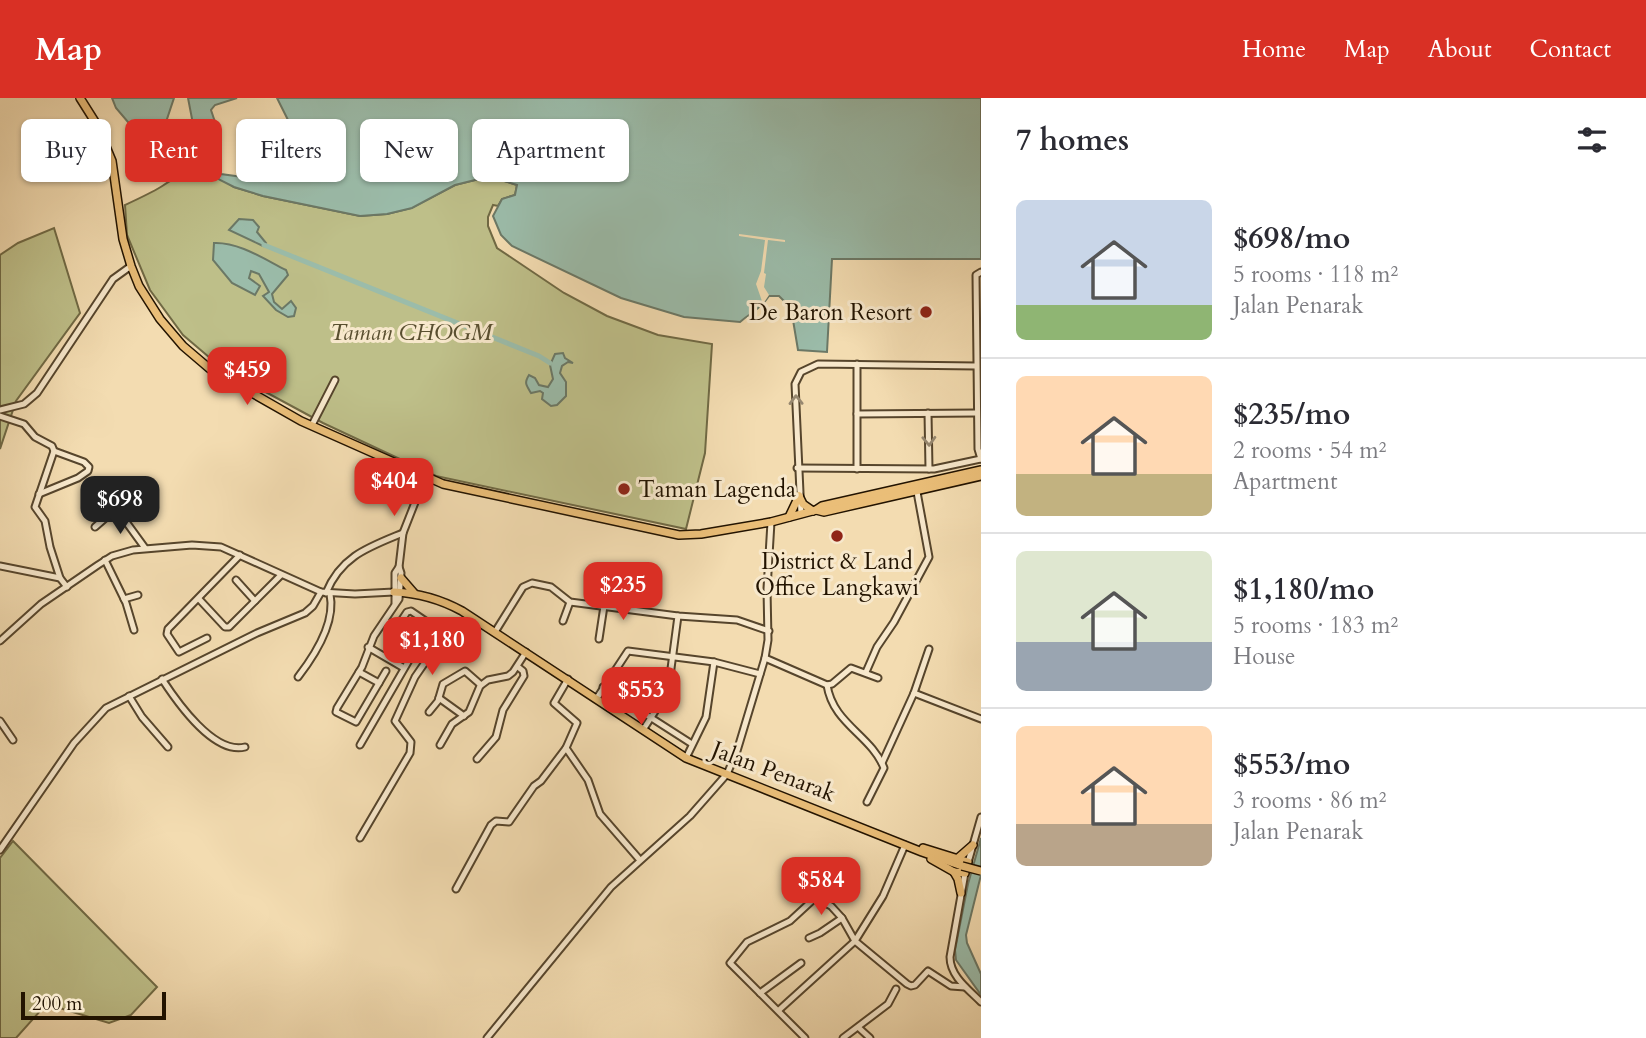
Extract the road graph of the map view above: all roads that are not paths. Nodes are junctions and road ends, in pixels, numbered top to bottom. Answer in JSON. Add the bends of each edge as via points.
{"nodes":[{"id":1,"x":80,"y":98,"type":"edge"},
{"id":2,"x":131,"y":266,"type":"junction"},
{"id":3,"x":981,"y":272,"type":"edge"},
{"id":4,"x":857,"y":364,"type":"junction"},
{"id":5,"x":976,"y":366,"type":"junction"},
{"id":6,"x":335,"y":380,"type":"dead end"},
{"id":7,"x":0,"y":410,"type":"edge"},
{"id":8,"x":857,"y":414,"type":"junction"},
{"id":9,"x":928,"y":414,"type":"junction"},
{"id":10,"x":977,"y":414,"type":"junction"},
{"id":11,"x":0,"y":416,"type":"edge"},
{"id":12,"x":312,"y":425,"type":"junction"},
{"id":13,"x":54,"y":451,"type":"junction"},
{"id":14,"x":981,"y":459,"type":"edge"},
{"id":15,"x":797,"y":468,"type":"junction"},
{"id":16,"x":857,"y":469,"type":"junction"},
{"id":17,"x":929,"y":470,"type":"junction"},
{"id":18,"x":981,"y":470,"type":"edge"},
{"id":19,"x":425,"y":477,"type":"junction"},
{"id":20,"x":981,"y":477,"type":"edge"},
{"id":21,"x":917,"y":492,"type":"junction"},
{"id":22,"x":39,"y":494,"type":"junction"},
{"id":23,"x":799,"y":496,"type":"junction"},
{"id":24,"x":125,"y":500,"type":"dead end"},
{"id":25,"x":116,"y":508,"type":"junction"},
{"id":26,"x":814,"y":511,"type":"junction"},
{"id":27,"x":801,"y":514,"type":"junction"},
{"id":28,"x":789,"y":517,"type":"junction"},
{"id":29,"x":771,"y":522,"type":"junction"},
{"id":30,"x":95,"y":527,"type":"dead end"},
{"id":31,"x":403,"y":533,"type":"junction"},
{"id":32,"x":145,"y":548,"type":"junction"},
{"id":33,"x":240,"y":555,"type":"junction"},
{"id":34,"x":105,"y":560,"type":"junction"},
{"id":35,"x":0,"y":566,"type":"edge"},
{"id":36,"x":280,"y":576,"type":"junction"},
{"id":37,"x":60,"y":578,"type":"junction"},
{"id":38,"x":398,"y":578,"type":"junction"},
{"id":39,"x":236,"y":580,"type":"dead end"},
{"id":40,"x":67,"y":587,"type":"junction"},
{"id":41,"x":397,"y":592,"type":"junction"},
{"id":42,"x":326,"y":593,"type":"junction"},
{"id":43,"x":381,"y":593,"type":"junction"},
{"id":44,"x":414,"y":593,"type":"junction"},
{"id":45,"x":138,"y":595,"type":"dead end"},
{"id":46,"x":124,"y":599,"type":"junction"},
{"id":47,"x":199,"y":599,"type":"junction"},
{"id":48,"x":256,"y":601,"type":"junction"},
{"id":49,"x":570,"y":602,"type":"junction"},
{"id":50,"x":604,"y":606,"type":"junction"},
{"id":51,"x":678,"y":616,"type":"junction"},
{"id":52,"x":476,"y":620,"type":"junction"},
{"id":53,"x":385,"y":621,"type":"junction"},
{"id":54,"x":563,"y":621,"type":"dead end"},
{"id":55,"x":134,"y":630,"type":"dead end"},
{"id":56,"x":769,"y":631,"type":"junction"},
{"id":57,"x":495,"y":632,"type":"junction"},
{"id":58,"x":207,"y":638,"type":"dead end"},
{"id":59,"x":598,"y":639,"type":"dead end"},
{"id":60,"x":0,"y":641,"type":"edge"},
{"id":61,"x":368,"y":647,"type":"junction"},
{"id":62,"x":929,"y":649,"type":"dead end"},
{"id":63,"x":526,"y":652,"type":"junction"},
{"id":64,"x":673,"y":657,"type":"junction"},
{"id":65,"x":765,"y":658,"type":"junction"},
{"id":66,"x":715,"y":662,"type":"junction"},
{"id":67,"x":518,"y":667,"type":"junction"},
{"id":68,"x":404,"y":668,"type":"junction"},
{"id":69,"x":386,"y":671,"type":"dead end"},
{"id":70,"x":359,"y":672,"type":"junction"},
{"id":71,"x":866,"y":672,"type":"junction"},
{"id":72,"x":760,"y":674,"type":"junction"},
{"id":73,"x":298,"y":677,"type":"dead end"},
{"id":74,"x":878,"y":678,"type":"dead end"},
{"id":75,"x":162,"y":679,"type":"junction"},
{"id":76,"x":568,"y":679,"type":"junction"},
{"id":77,"x":379,"y":683,"type":"junction"},
{"id":78,"x":481,"y":685,"type":"junction"},
{"id":79,"x":827,"y":685,"type":"junction"},
{"id":80,"x":603,"y":687,"type":"junction"},
{"id":81,"x":914,"y":693,"type":"junction"},
{"id":82,"x":129,"y":696,"type":"junction"},
{"id":83,"x":439,"y":698,"type":"junction"},
{"id":84,"x":597,"y":698,"type":"junction"},
{"id":85,"x":429,"y":712,"type":"dead end"},
{"id":86,"x":464,"y":716,"type":"junction"},
{"id":87,"x":650,"y":718,"type":"junction"},
{"id":88,"x":981,"y":719,"type":"edge"},
{"id":89,"x":0,"y":721,"type":"edge"},
{"id":90,"x":643,"y":730,"type":"junction"},
{"id":91,"x":13,"y":740,"type":"dead end"},
{"id":92,"x":692,"y":744,"type":"junction"},
{"id":93,"x":360,"y":745,"type":"dead end"},
{"id":94,"x":440,"y":745,"type":"dead end"},
{"id":95,"x":168,"y":747,"type":"dead end"},
{"id":96,"x":245,"y":747,"type":"dead end"},
{"id":97,"x":566,"y":748,"type":"junction"},
{"id":98,"x":686,"y":758,"type":"junction"},
{"id":99,"x":477,"y":759,"type":"dead end"},
{"id":100,"x":882,"y":763,"type":"junction"},
{"id":101,"x":727,"y":774,"type":"junction"},
{"id":102,"x":867,"y":802,"type":"dead end"},
{"id":103,"x":981,"y":817,"type":"edge"},
{"id":104,"x":360,"y":838,"type":"dead end"},
{"id":105,"x":902,"y":844,"type":"junction"},
{"id":106,"x":973,"y":845,"type":"joint"},
{"id":107,"x":0,"y":850,"type":"edge"},
{"id":108,"x":922,"y":852,"type":"junction"},
{"id":109,"x":639,"y":859,"type":"junction"},
{"id":110,"x":963,"y":865,"type":"junction"},
{"id":111,"x":981,"y":871,"type":"edge"},
{"id":112,"x":954,"y":872,"type":"junction"},
{"id":113,"x":794,"y":887,"type":"dead end"},
{"id":114,"x":456,"y":889,"type":"dead end"},
{"id":115,"x":961,"y":893,"type":"junction"},
{"id":116,"x":815,"y":898,"type":"junction"},
{"id":117,"x":842,"y":918,"type":"junction"},
{"id":118,"x":809,"y":938,"type":"dead end"},
{"id":119,"x":855,"y":941,"type":"junction"},
{"id":120,"x":801,"y":963,"type":"dead end"},
{"id":121,"x":965,"y":987,"type":"junction"},
{"id":122,"x":896,"y":989,"type":"dead end"},
{"id":123,"x":760,"y":993,"type":"junction"},
{"id":124,"x":981,"y":1002,"type":"edge"},
{"id":125,"x":779,"y":1010,"type":"junction"},
{"id":126,"x":859,"y":1028,"type":"junction"},
{"id":127,"x":802,"y":1035,"type":"edge"},
{"id":128,"x":487,"y":1038,"type":"edge"},
{"id":129,"x":793,"y":1038,"type":"edge"},
{"id":130,"x":843,"y":1038,"type":"edge"},
{"id":131,"x":870,"y":1038,"type":"edge"}],
"edges":[{"from":1,"to":2,"type":"main road","via":[[110,154],[122,239]]},
{"from":2,"to":7,"type":"street","via":[[113,279],[37,393],[24,404]]},
{"from":2,"to":12,"type":"main road","via":[[160,319],[195,357]]},
{"from":3,"to":5,"type":"street","via":[[976,275]]},
{"from":4,"to":5,"type":"street"},
{"from":4,"to":8,"type":"street"},
{"from":15,"to":4,"type":"street","one_way":true,"via":[[796,380],[808,367]]},
{"from":5,"to":10,"type":"street"},
{"from":6,"to":12,"type":"street"},
{"from":8,"to":9,"type":"street"},
{"from":8,"to":16,"type":"street"},
{"from":9,"to":10,"type":"street"},
{"from":9,"to":17,"type":"street","one_way":true},
{"from":10,"to":14,"type":"street"},
{"from":11,"to":13,"type":"street","via":[[24,424]]},
{"from":12,"to":19,"type":"main road"},
{"from":13,"to":22,"type":"street"},
{"from":13,"to":22,"type":"street","via":[[86,463],[88,471]]},
{"from":14,"to":17,"type":"street"},
{"from":15,"to":16,"type":"street"},
{"from":15,"to":23,"type":"street"},
{"from":16,"to":17,"type":"street"},
{"from":18,"to":26,"type":"main road"},
{"from":19,"to":29,"type":"main road","via":[[462,490],[679,535]]},
{"from":19,"to":31,"type":"street"},
{"from":20,"to":21,"type":"main road"},
{"from":21,"to":26,"type":"main road"},
{"from":21,"to":71,"type":"street","via":[[929,558]]},
{"from":22,"to":37,"type":"street","via":[[35,507],[45,521]]},
{"from":23,"to":26,"type":"main road"},
{"from":23,"to":27,"type":"street"},
{"from":23,"to":28,"type":"main road"},
{"from":24,"to":25,"type":"street"},
{"from":25,"to":30,"type":"street"},
{"from":25,"to":32,"type":"street"},
{"from":26,"to":27,"type":"main road"},
{"from":27,"to":28,"type":"main road"},
{"from":28,"to":29,"type":"main road"},
{"from":29,"to":56,"type":"street"},
{"from":31,"to":38,"type":"street"},
{"from":31,"to":42,"type":"street","via":[[355,554]]},
{"from":32,"to":33,"type":"street","name":"Jalan Penarak","via":[[212,546]]},
{"from":32,"to":34,"type":"street","name":"Jalan Penarak"},
{"from":33,"to":36,"type":"street","name":"Jalan Penarak"},
{"from":33,"to":47,"type":"street"},
{"from":34,"to":40,"type":"street","name":"Jalan Penarak"},
{"from":34,"to":46,"type":"street"},
{"from":35,"to":37,"type":"street"},
{"from":36,"to":42,"type":"street","name":"Jalan Penarak"},
{"from":36,"to":48,"type":"street"},
{"from":37,"to":40,"type":"street"},
{"from":38,"to":41,"type":"street"},
{"from":38,"to":43,"type":"street"},
{"from":38,"to":44,"type":"main road"},
{"from":39,"to":48,"type":"street"},
{"from":40,"to":60,"type":"street","name":"Jalan Penarak"},
{"from":41,"to":43,"type":"street","name":"Jalan Penarak"},
{"from":41,"to":44,"type":"main road","name":"Jalan Penarak"},
{"from":41,"to":53,"type":"street"},
{"from":42,"to":43,"type":"street","name":"Jalan Penarak"},
{"from":42,"to":73,"type":"street","via":[[332,603],[328,625]]},
{"from":42,"to":75,"type":"street","via":[[305,613]]},
{"from":44,"to":52,"type":"main road","name":"Jalan Penarak"},
{"from":45,"to":46,"type":"street"},
{"from":46,"to":55,"type":"street"},
{"from":47,"to":48,"type":"street","via":[[227,627]]},
{"from":47,"to":58,"type":"street","via":[[167,634],[179,652]]},
{"from":49,"to":50,"type":"street"},
{"from":49,"to":54,"type":"street"},
{"from":49,"to":57,"type":"street","via":[[551,587],[527,584]]},
{"from":50,"to":51,"type":"street"},
{"from":50,"to":59,"type":"street"},
{"from":51,"to":56,"type":"street","via":[[737,620]]},
{"from":51,"to":64,"type":"street"},
{"from":52,"to":57,"type":"main road","name":"Jalan Penarak"},
{"from":52,"to":104,"type":"street","via":[[465,635],[446,632],[415,677],[396,721],[411,742],[410,753]]},
{"from":53,"to":61,"type":"street"},
{"from":53,"to":68,"type":"street","via":[[397,627],[411,611],[430,624]]},
{"from":56,"to":65,"type":"street"},
{"from":57,"to":63,"type":"main road","name":"Jalan Penarak"},
{"from":61,"to":68,"type":"street"},
{"from":61,"to":70,"type":"street"},
{"from":62,"to":81,"type":"street"},
{"from":63,"to":67,"type":"street"},
{"from":63,"to":76,"type":"main road","name":"Jalan Penarak"},
{"from":64,"to":66,"type":"street"},
{"from":64,"to":80,"type":"street","via":[[626,651]]},
{"from":64,"to":87,"type":"street","via":[[668,691]]},
{"from":65,"to":72,"type":"street"},
{"from":65,"to":79,"type":"street"},
{"from":66,"to":72,"type":"street"},
{"from":66,"to":92,"type":"street","via":[[706,716]]},
{"from":67,"to":78,"type":"street","via":[[508,676]]},
{"from":67,"to":99,"type":"street","via":[[524,676],[503,710],[496,737]]},
{"from":68,"to":93,"type":"street"},
{"from":69,"to":77,"type":"street"},
{"from":70,"to":77,"type":"street"},
{"from":70,"to":77,"type":"street","via":[[336,710],[354,722]]},
{"from":71,"to":74,"type":"street"},
{"from":71,"to":79,"type":"street","via":[[850,668]]},
{"from":72,"to":101,"type":"street"},
{"from":75,"to":82,"type":"street"},
{"from":75,"to":96,"type":"street","via":[[190,717],[216,739],[236,749]]},
{"from":76,"to":84,"type":"main road","name":"Jalan Penarak"},
{"from":76,"to":97,"type":"street","via":[[554,703],[577,723]]},
{"from":78,"to":83,"type":"street","via":[[465,671],[443,684]]},
{"from":78,"to":86,"type":"street"},
{"from":79,"to":100,"type":"street","via":[[833,708]]},
{"from":80,"to":84,"type":"street"},
{"from":80,"to":87,"type":"street"},
{"from":81,"to":88,"type":"street"},
{"from":81,"to":100,"type":"street"},
{"from":82,"to":95,"type":"street"},
{"from":82,"to":107,"type":"street","via":[[106,708],[75,743]]},
{"from":83,"to":85,"type":"street"},
{"from":83,"to":86,"type":"street"},
{"from":84,"to":90,"type":"main road","name":"Jalan Penarak"},
{"from":86,"to":94,"type":"street","via":[[452,724]]},
{"from":87,"to":90,"type":"street"},
{"from":87,"to":92,"type":"street"},
{"from":89,"to":91,"type":"street"},
{"from":90,"to":98,"type":"main road","name":"Jalan Penarak"},
{"from":92,"to":98,"type":"street"},
{"from":97,"to":109,"type":"street","via":[[587,780],[600,814]]},
{"from":97,"to":114,"type":"street","via":[[509,822],[491,825]]},
{"from":98,"to":101,"type":"main road","name":"Jalan Penarak"},
{"from":100,"to":102,"type":"street","via":[[884,771]]},
{"from":101,"to":105,"type":"main road","name":"Jalan Penarak"},
{"from":101,"to":109,"type":"street","via":[[690,816]]},
{"from":103,"to":106,"type":"street"},
{"from":105,"to":108,"type":"main road","name":"Jalan Penarak"},
{"from":105,"to":110,"type":"main road"},
{"from":105,"to":119,"type":"street","via":[[883,896]]},
{"from":106,"to":110,"type":"main road"},
{"from":108,"to":110,"type":"main road","name":"Jalan Penarak"},
{"from":108,"to":112,"type":"main road"},
{"from":109,"to":128,"type":"street"},
{"from":110,"to":111,"type":"main road","name":"Jalan Penarak","bridge":true},
{"from":110,"to":112,"type":"main road"},
{"from":110,"to":115,"type":"street"},
{"from":112,"to":115,"type":"main road"},
{"from":113,"to":116,"type":"street"},
{"from":115,"to":121,"type":"street","via":[[950,967]]},
{"from":116,"to":117,"type":"street"},
{"from":116,"to":123,"type":"street","via":[[790,921],[747,942],[730,961]]},
{"from":117,"to":118,"type":"street"},
{"from":117,"to":119,"type":"street"},
{"from":119,"to":121,"type":"street","via":[[911,986],[929,971],[951,986]]},
{"from":119,"to":125,"type":"street"},
{"from":120,"to":123,"type":"street"},
{"from":121,"to":124,"type":"street"},
{"from":122,"to":126,"type":"street","via":[[888,1004]]},
{"from":123,"to":125,"type":"street"},
{"from":125,"to":127,"type":"street"},
{"from":126,"to":130,"type":"street"},
{"from":126,"to":131,"type":"street"},
{"from":127,"to":129,"type":"street"}]}
